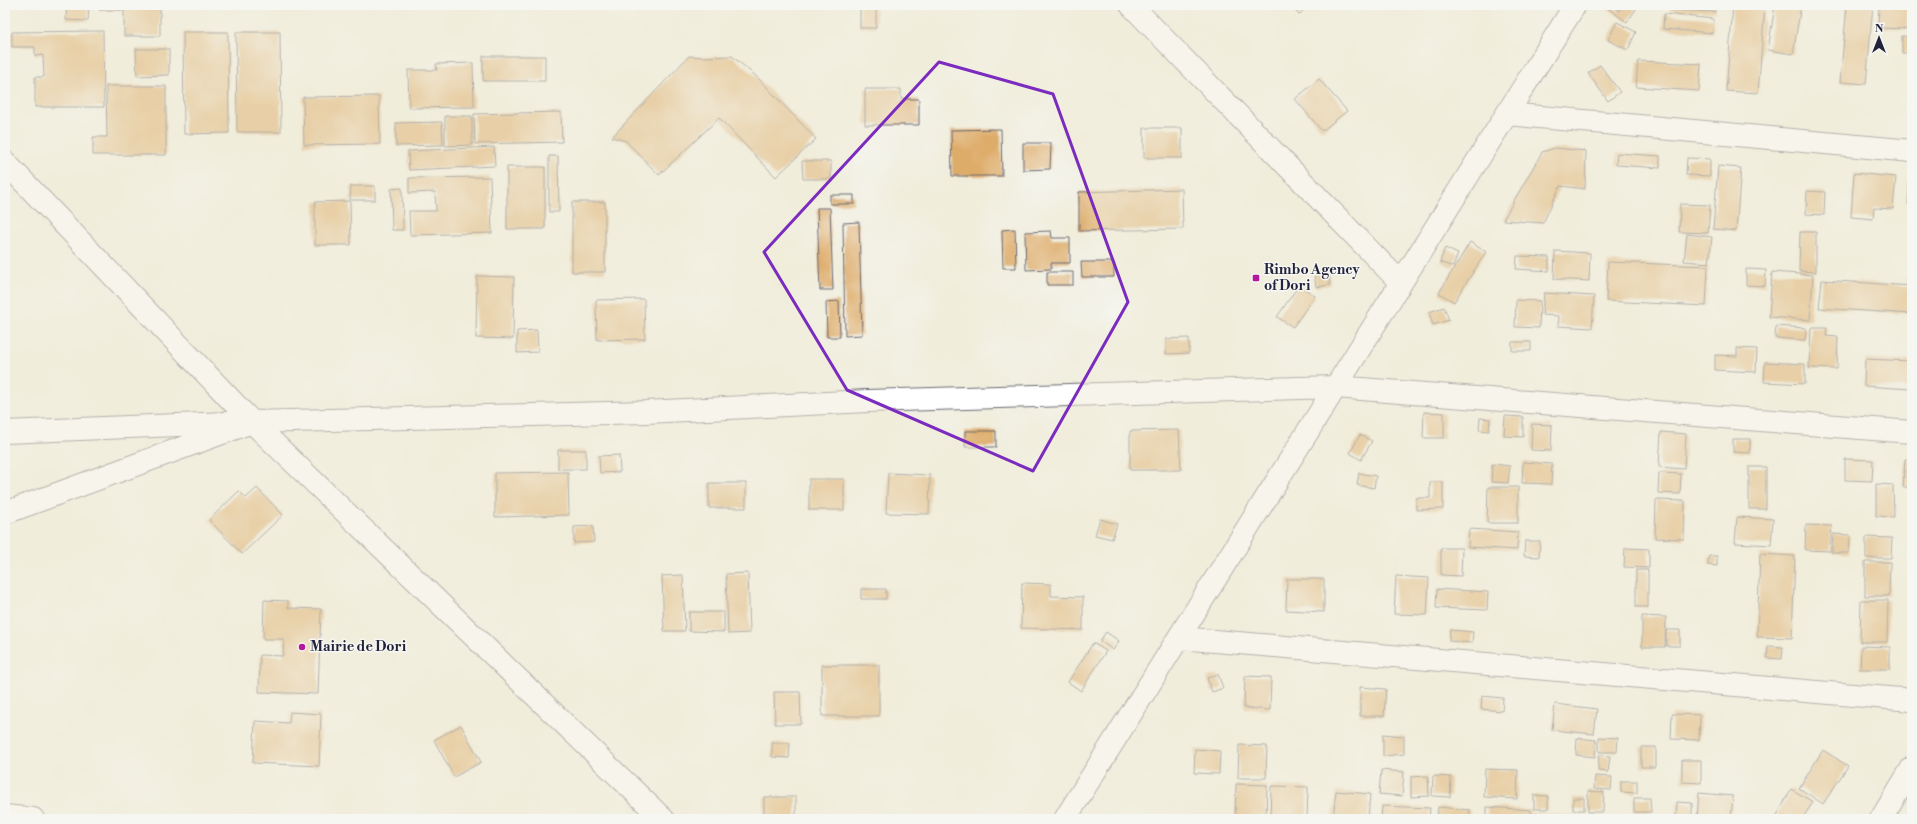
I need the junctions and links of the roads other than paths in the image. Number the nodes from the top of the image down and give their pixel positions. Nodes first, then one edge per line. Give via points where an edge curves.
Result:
1 (1131, 5) edge
2 (1575, 5) edge
3 (1507, 114) junction
4 (1912, 151) edge
5 (5, 162) edge
6 (1401, 283) junction
7 (1336, 387) junction
8 (252, 422) junction
9 (5, 432) edge
10 (1912, 432) edge
11 (5, 513) edge
12 (1179, 638) junction
13 (1912, 700) edge
14 (1912, 768) edge
15 (5, 816) edge
16 (33, 819) edge
17 (662, 819) edge
18 (1065, 819) edge
19 (1881, 819) edge

1 - 6 street
2 - 3 street
3 - 4 street
3 - 6 street
5 - 8 street
6 - 7 street
7 - 8 street via 867,401 646,412
7 - 10 street
7 - 12 street
8 - 9 street
8 - 11 street
8 - 17 street
12 - 13 street
12 - 18 street
14 - 19 street
15 - 16 street

